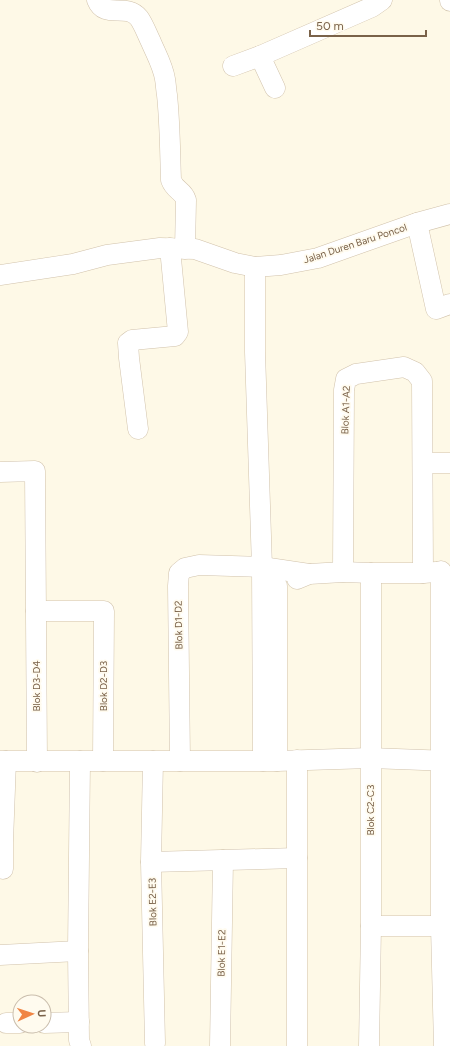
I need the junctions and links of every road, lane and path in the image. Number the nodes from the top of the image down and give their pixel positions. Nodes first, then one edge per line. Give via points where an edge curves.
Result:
1 (97, 0) edge
2 (382, 0) edge
3 (260, 56) junction
4 (233, 66) dead end
5 (275, 88) dead end
6 (450, 214) edge
7 (417, 224) junction
8 (178, 249) junction
9 (255, 267) junction
10 (0, 275) edge
11 (450, 304) edge
12 (138, 429) dead end
13 (423, 463) junction
14 (450, 463) edge
15 (0, 472) edge
16 (262, 567) junction
17 (342, 572) junction
18 (438, 572) edge
19 (371, 573) junction
20 (309, 574) junction
21 (277, 586) junction
22 (36, 610) junction
23 (370, 758) junction
24 (296, 760) junction
25 (3, 761) edge
26 (80, 761) junction
27 (103, 761) junction
28 (154, 761) junction
29 (180, 761) junction
30 (270, 761) junction
31 (445, 761) edge
32 (37, 762) junction
33 (1, 842) edge
34 (297, 858) junction
35 (223, 860) junction
36 (151, 862) junction
37 (3, 869) dead end
38 (371, 926) junction
39 (445, 926) edge
40 (78, 951) junction
41 (0, 955) edge
42 (79, 1022) junction
43 (52, 1023) edge
44 (153, 1045) edge
45 (81, 1046) edge
46 (220, 1046) edge
47 (297, 1046) edge
48 (369, 1046) edge
49 (444, 1046) edge

1 - 8 street via 105,10 124,10 138,17 162,68 168,108 171,180 186,200
2 - 3 street via 372,7
3 - 4 street
3 - 5 street
6 - 7 street, Jalan Duren Baru Poncol
7 - 9 street, Jalan Duren Baru Poncol via 318,258
7 - 11 street via 436,309
8 - 9 street, Jalan Duren Baru Poncol via 195,249
8 - 10 street, Jalan Duren Baru Poncol via 160,248 107,255 73,264
8 - 12 street via 178,332 175,336 132,340 128,343
9 - 16 street
13 - 14 street
13 - 17 street, Blok A1-A2 via 422,381 415,372 404,367 356,374 346,379
13 - 18 street, Blok A1-A2
15 - 22 street, Blok D3-D4 via 35,471
16 - 20 street
16 - 21 street
16 - 29 street, Blok D1-D2 via 199,565 185,568 179,573
16 - 30 street
17 - 19 street
17 - 20 street
18 - 19 street
18 - 31 street, Blok A1-A2
19 - 23 street, Blok C2-C3
20 - 21 street
21 - 30 street
22 - 27 street, Blok D2-D3 via 104,611
22 - 32 street, Blok D3-D4
23 - 24 street
23 - 31 street
23 - 38 street, Blok C2-C3
24 - 30 street
24 - 34 street
25 - 32 street
25 - 33 street
26 - 27 street
26 - 32 street
26 - 40 street
27 - 28 street
28 - 29 street
28 - 36 street, Blok E2-E3
29 - 30 street
31 - 39 street, Blok A1-A2
33 - 37 street
34 - 35 street
34 - 47 street
35 - 36 street
35 - 46 street, Blok E1-E2
36 - 44 street, Blok E2-E3
38 - 39 street
38 - 48 street, Blok C2-C3
39 - 49 street, Blok A1-A2
40 - 41 street
40 - 42 street
42 - 43 street
42 - 45 street

